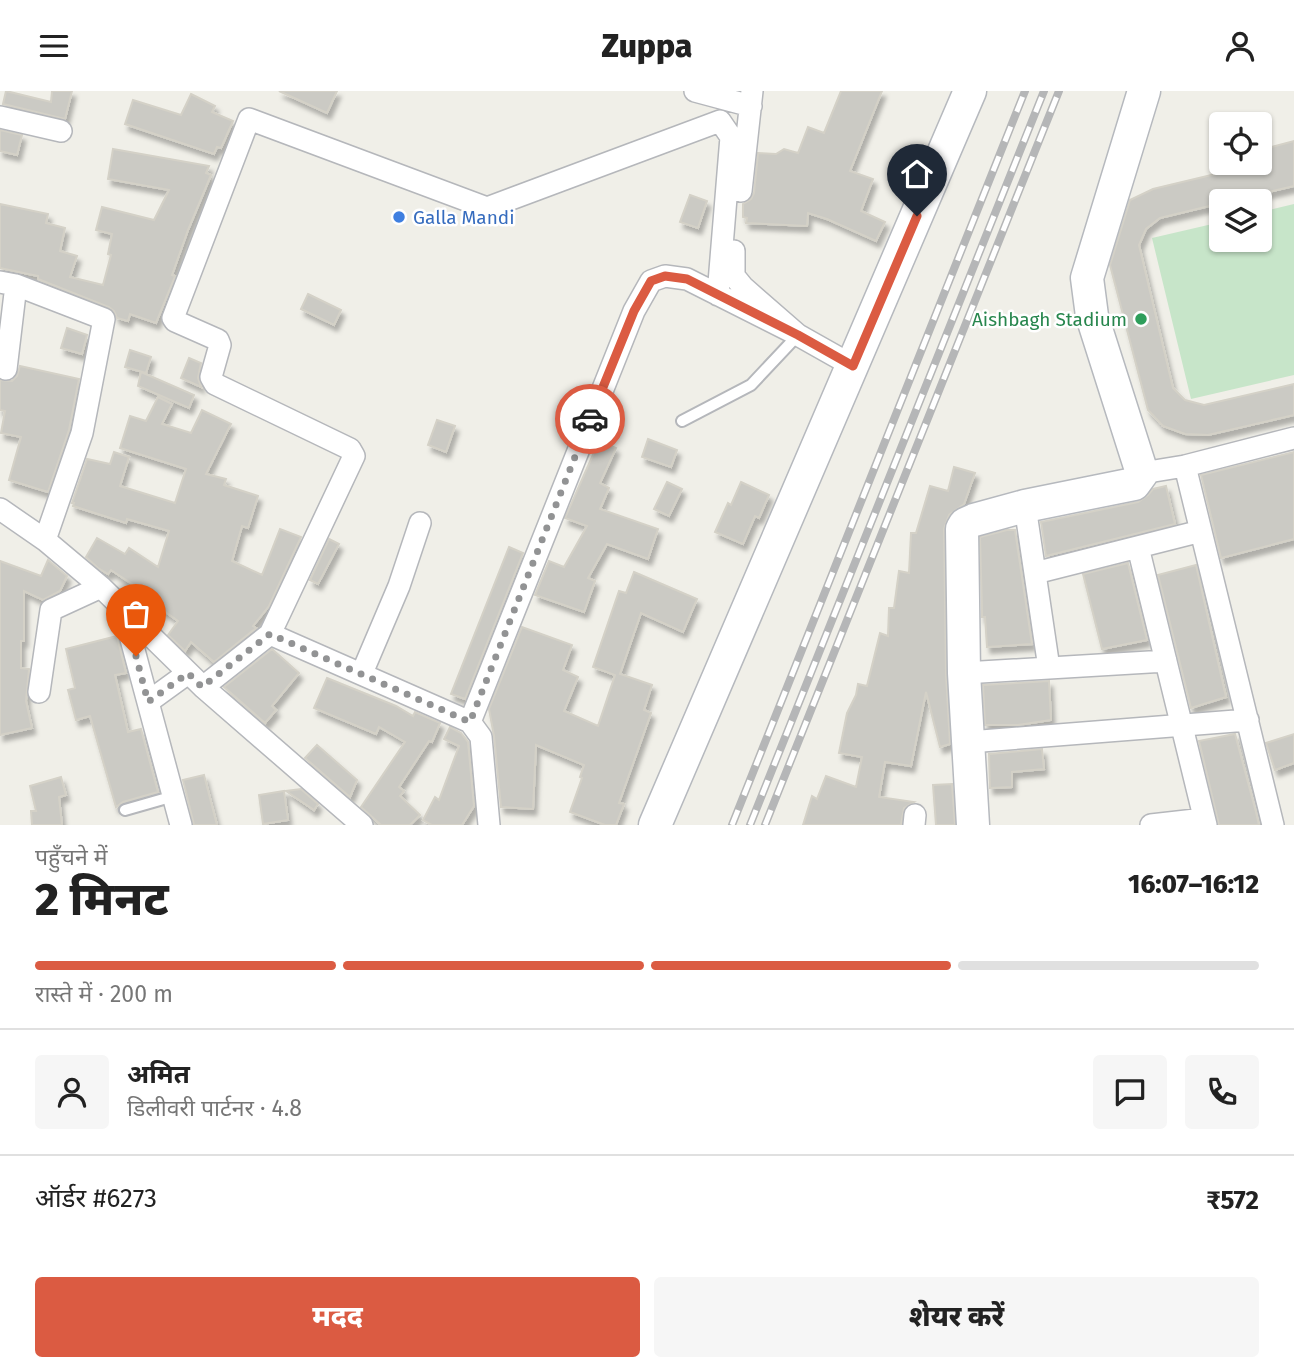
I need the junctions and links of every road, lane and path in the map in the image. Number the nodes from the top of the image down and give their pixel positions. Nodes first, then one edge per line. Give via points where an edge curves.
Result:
1 (695, 91) edge
2 (970, 91) edge
3 (1144, 91) edge
4 (752, 99) edge
5 (0, 117) edge
6 (61, 131) dead end
7 (8, 284) edge
8 (718, 295) junction
9 (798, 335) junction
10 (853, 366) junction
11 (6, 369) dead end
12 (681, 421) dead end
13 (1294, 438) edge
14 (1185, 466) junction
15 (1142, 474) junction
16 (1025, 506) junction
17 (0, 509) edge
18 (420, 523) dead end
19 (1201, 531) junction
20 (45, 540) junction
21 (1138, 547) junction
22 (1035, 573) junction
23 (101, 587) junction
24 (123, 611) junction
25 (270, 634) junction
26 (1166, 661) junction
27 (1049, 668) junction
28 (362, 673) junction
29 (964, 673) junction
30 (195, 680) junction
31 (39, 692) dead end
32 (148, 702) junction
33 (1248, 720) junction
34 (470, 722) junction
35 (1181, 726) junction
36 (970, 742) junction
37 (174, 796) junction
38 (125, 810) dead end
39 (1205, 822) edge
40 (181, 825) edge
41 (362, 825) edge
42 (489, 825) edge
43 (655, 825) edge
44 (973, 825) edge
45 (1151, 825) edge
46 (1273, 825) edge

1 - 4 street
2 - 10 main road
3 - 15 main road via 1087,278 1092,316
4 - 9 street via 732,261 734,276
5 - 6 street
7 - 11 street
7 - 20 street via 104,319 82,433
8 - 9 street
8 - 25 street via 731,137 720,121 487,208 248,120 173,318 218,340 211,377 215,384 350,449 354,456
8 - 34 street via 687,279 665,276 651,281 634,311
9 - 10 street
9 - 12 lane via 751,385
10 - 43 main road
13 - 14 street
14 - 15 street
14 - 19 street
15 - 16 main road via 1134,484
16 - 22 street
16 - 29 main road via 974,520 962,529
17 - 20 street
18 - 28 street
19 - 21 street
19 - 33 street
20 - 23 street
21 - 22 street
21 - 26 street
22 - 27 street
23 - 24 street
23 - 31 street via 51,610
24 - 30 street
24 - 32 street
25 - 28 street
25 - 30 street
26 - 27 street
26 - 35 street
27 - 29 street
28 - 34 street
29 - 36 main road
30 - 32 street
30 - 41 street
32 - 37 street
33 - 35 street
33 - 46 street
34 - 42 street via 481,737
35 - 36 street
35 - 39 street
36 - 44 main road
37 - 38 lane
37 - 40 street
39 - 45 street

